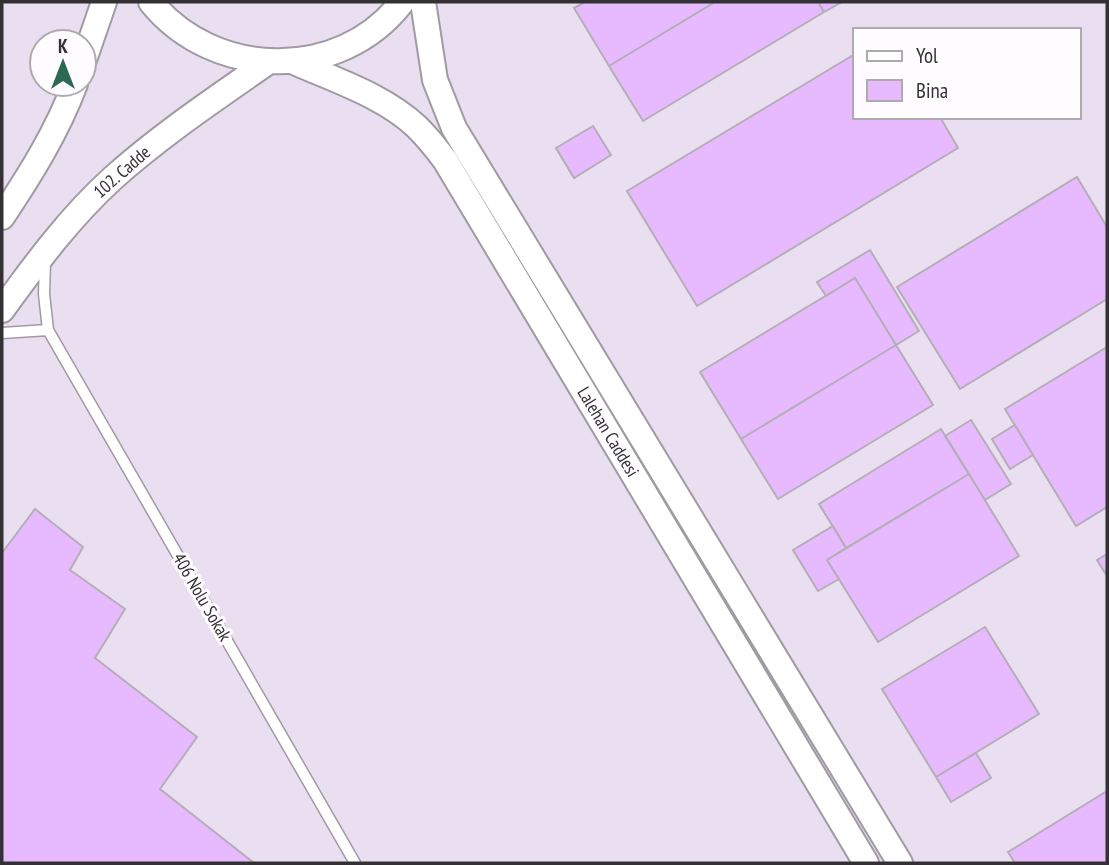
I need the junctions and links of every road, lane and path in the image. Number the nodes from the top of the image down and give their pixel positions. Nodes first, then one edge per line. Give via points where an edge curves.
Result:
1 (104, 2) edge
2 (151, 2) edge
3 (402, 2) edge
4 (424, 2) edge
5 (95, 28) edge
6 (280, 62) junction
7 (69, 98) edge
8 (2, 217) edge
9 (47, 248) junction
10 (2, 310) edge
11 (48, 330) junction
12 (2, 333) edge
13 (355, 863) edge
14 (866, 863) edge
15 (900, 863) edge

1 - 5 street
2 - 6 street via 197,42 220,52
3 - 6 street via 350,44
4 - 15 street, Lalehan Caddesi via 435,80 454,128
6 - 9 street, 102. Cadde via 172,131 112,178
6 - 14 street, Lalehan Caddesi via 364,93 399,113 444,160
7 - 8 street via 51,138
9 - 10 street, 102. Cadde
9 - 11 lane, 406 Nolu Sokak via 44,294
11 - 12 lane
11 - 13 lane, 406 Nolu Sokak

